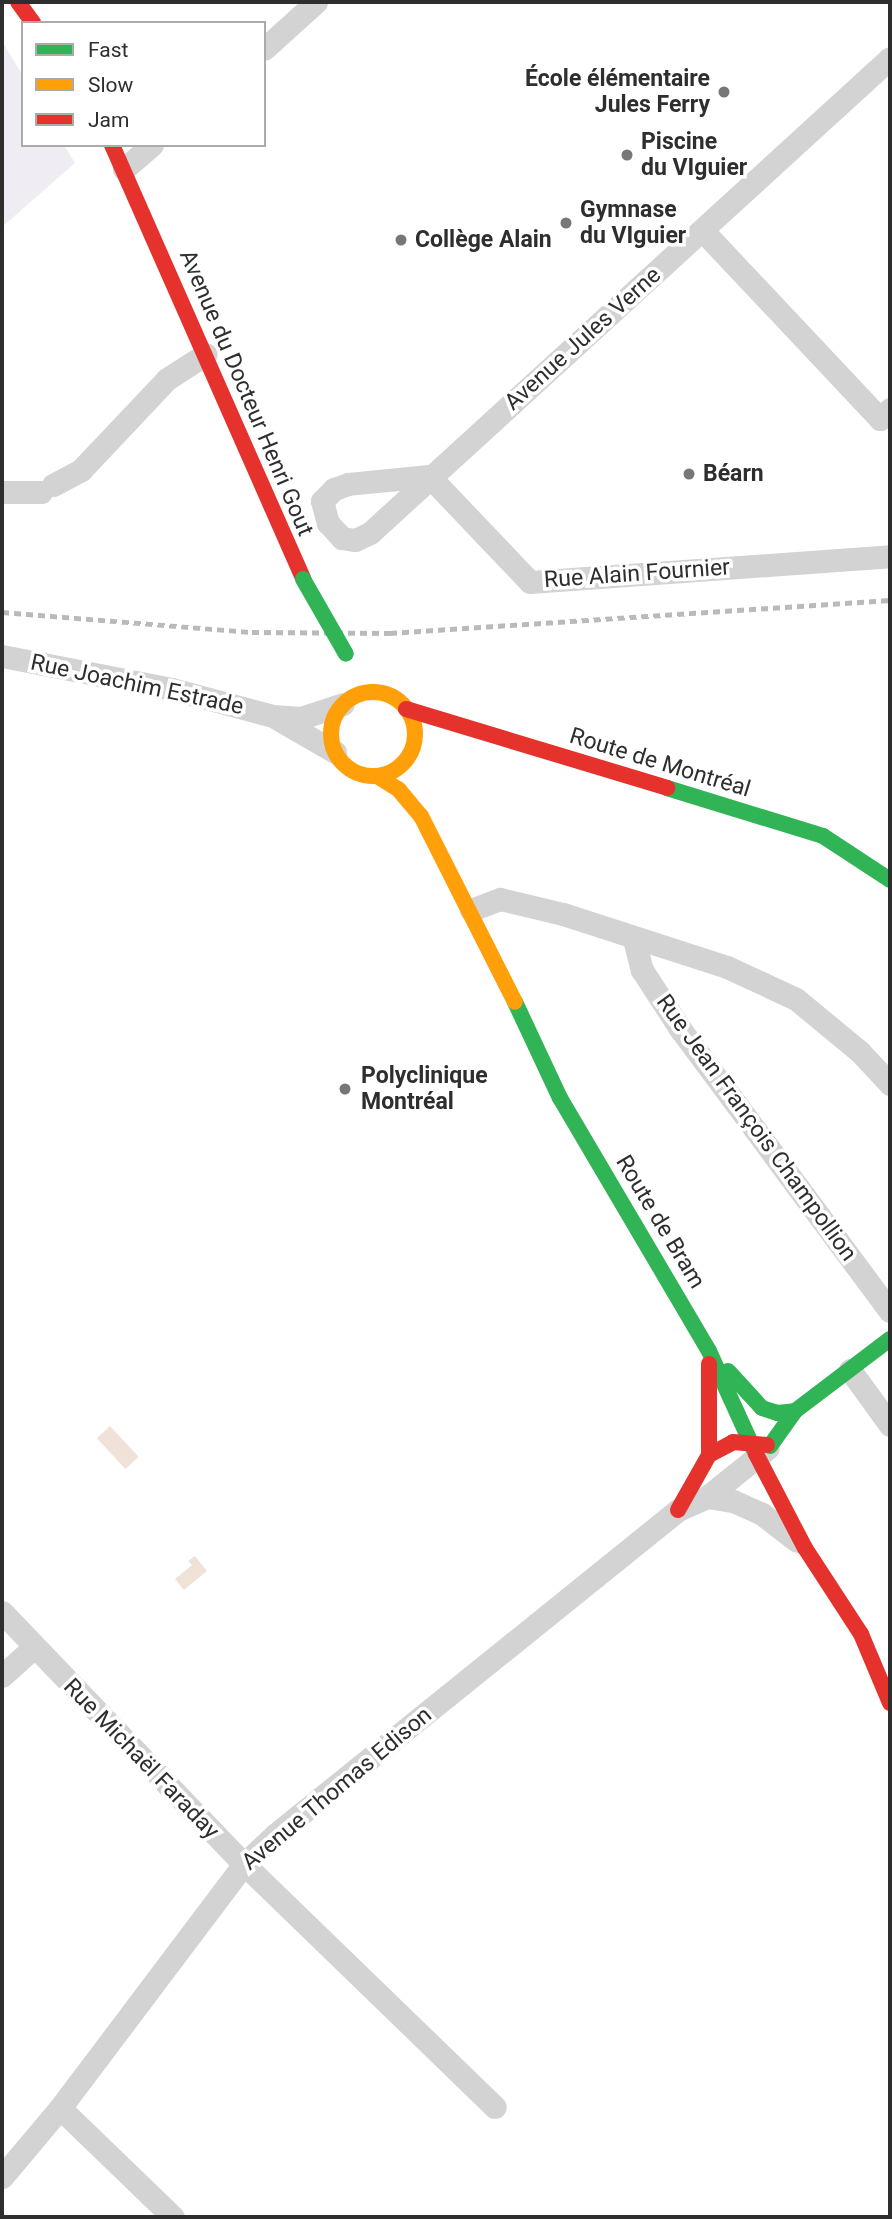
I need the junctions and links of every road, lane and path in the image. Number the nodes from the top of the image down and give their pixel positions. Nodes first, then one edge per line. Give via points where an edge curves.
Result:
1 (18, 2) edge
2 (316, 2) edge
3 (32, 21) edge
4 (266, 47) edge
5 (890, 58) edge
6 (113, 147) edge
7 (150, 147) edge
8 (124, 169) junction
9 (703, 231) junction
10 (206, 354) junction
11 (890, 409) edge
12 (429, 476) joint
13 (2, 492) edge
14 (890, 556) edge
15 (2, 656) edge
16 (355, 664) junction
17 (382, 693) junction
18 (347, 701) junction
19 (407, 709) junction
20 (273, 716) junction
21 (335, 752) junction
22 (377, 776) junction
23 (890, 880) edge
24 (471, 910) junction
25 (634, 939) junction
26 (890, 1084) edge
27 (890, 1311) edge
28 (890, 1339) edge
29 (709, 1351) junction
30 (850, 1370) junction
31 (795, 1411) junction
32 (890, 1425) edge
33 (758, 1448) junction
34 (709, 1455) junction
35 (707, 1497) junction
36 (804, 1509) dead end
37 (678, 1510) junction
38 (813, 1545) junction
39 (2, 1612) edge
40 (33, 1648) junction
41 (2, 1676) edge
42 (890, 1703) edge
43 (244, 1864) junction
44 (495, 2107) dead end
45 (60, 2108) junction
46 (2, 2176) edge
47 (173, 2217) edge

1 - 3 main road
2 - 4 street
5 - 9 street, Avenue Jules Verne
6 - 8 main road, Avenue du Docteur Henri Gout
7 - 8 street
8 - 10 main road, Avenue du Docteur Henri Gout
9 - 11 street via 880,419
9 - 12 street, Avenue Jules Verne
10 - 13 street via 167,379 81,470 47,488
10 - 16 main road, Avenue du Docteur Henri Gout, bridge via 303,579
12 - 14 street, Rue Alain Fournier via 530,582
15 - 20 street, Rue Joachim Estrade via 172,689
16 - 17 main road
16 - 18 main road
17 - 18 main road
17 - 19 main road
18 - 20 street, Rue Joachim Estrade via 301,718
18 - 21 main road via 331,727
19 - 22 main road via 415,733 413,745 400,766
19 - 23 main road, Route de Montréal via 823,836
20 - 21 street, Rue Joachim Estrade
21 - 22 main road via 348,768
22 - 24 main road, Route de Bram via 399,790 421,816
24 - 25 street via 500,900 582,920
24 - 29 main road, Route de Bram via 560,1098
25 - 26 street via 727,967 796,999 860,1052
25 - 27 street, Rue Jean François Champollion via 642,971 681,1030
28 - 30 main road
29 - 31 main road via 762,1408 777,1413
29 - 33 main road, Route de Bram
29 - 34 main road
30 - 31 main road
30 - 32 street
31 - 33 main road
33 - 34 main road via 733,1442
33 - 35 street, Avenue Thomas Edison
33 - 36 main road
33 - 38 main road, Route de Bram
34 - 37 main road
35 - 37 street, Avenue Thomas Edison
35 - 38 street via 733,1501 762,1514
37 - 43 street, Avenue Thomas Edison
38 - 42 main road, Route de Bram via 861,1634
39 - 40 street, Rue Michaël Faraday
40 - 41 street
40 - 43 street, Rue Michaël Faraday
43 - 44 street, Rue Michaël Faraday
43 - 45 street, Avenue Thomas Edison
45 - 46 street, Avenue Thomas Edison
45 - 47 street

